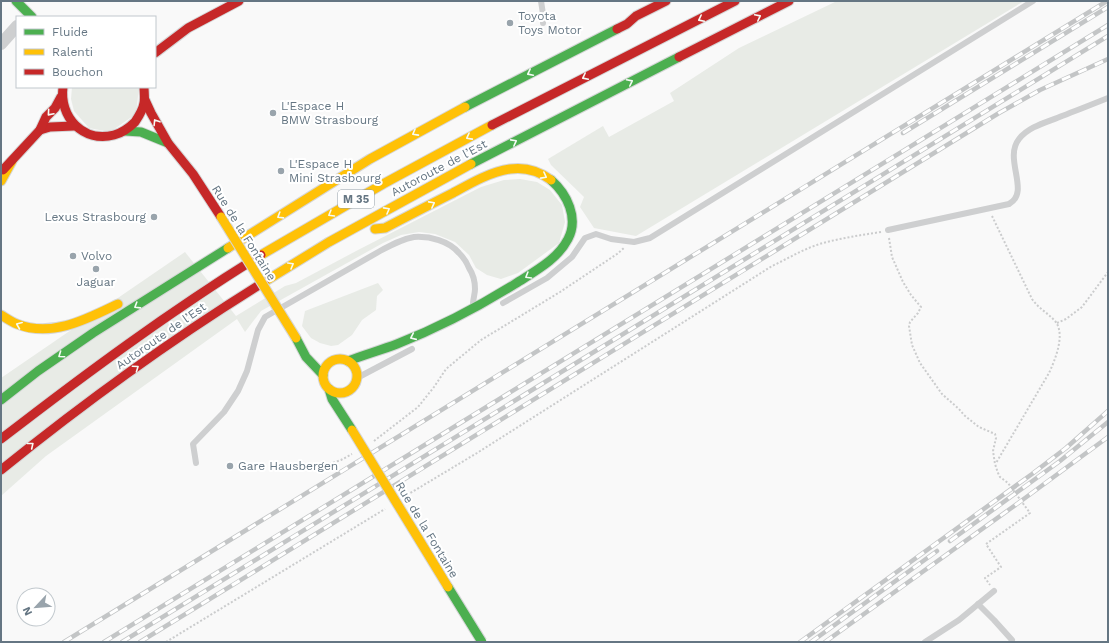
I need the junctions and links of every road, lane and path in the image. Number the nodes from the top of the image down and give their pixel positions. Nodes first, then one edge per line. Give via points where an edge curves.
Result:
1 (16, 1) edge
2 (239, 1) edge
3 (541, 1) edge
4 (735, 1) edge
5 (789, 1) edge
6 (1033, 1) edge
7 (668, 4) edge
8 (28, 16) edge
9 (543, 23) dead end
10 (16, 27) edge
11 (1, 44) edge
12 (156, 52) edge
13 (63, 88) edge
14 (144, 88) edge
15 (61, 97) junction
16 (1108, 98) edge
17 (145, 100) junction
18 (74, 126) junction
19 (40, 130) junction
20 (125, 131) junction
21 (168, 143) junction
22 (12, 161) junction
23 (1, 173) edge
24 (1, 181) edge
25 (990, 208) junction
26 (353, 229) junction
27 (888, 230) junction
28 (630, 242) junction
29 (194, 270) junction
30 (1108, 272) edge
31 (497, 306) dead end
32 (472, 314) junction
33 (1, 315) edge
34 (1056, 323) junction
35 (296, 338) junction
36 (419, 346) dead end
37 (312, 351) dead end
38 (348, 361) junction
39 (323, 375) junction
40 (357, 378) junction
41 (329, 389) junction
42 (348, 398) junction
43 (1, 400) edge
44 (352, 430) junction
45 (1, 439) edge
46 (371, 443) dead end
47 (353, 453) dead end
48 (196, 463) dead end
49 (995, 464) junction
50 (318, 468) dead end
51 (1, 470) edge
52 (403, 498) dead end
53 (390, 506) dead end
54 (994, 591) joint
55 (978, 604) junction
56 (1012, 640) dead end
57 (166, 642) edge
58 (482, 642) edge
59 (925, 642) edge

1 - 8 main road
2 - 12 main road via 188,28
3 - 9 lane
4 -> 45 main road, Autoroute de l’Est / M 35 via 417,165 267,250 110,356
26 -> 5 main road, Autoroute de l’Est / M 35 via 509,144
6 - 28 lane via 650,238
7 -> 29 main road via 638,22 627,24 406,138
10 - 11 street
13 - 15 main road
14 - 17 main road, Rue de la Fontaine
15 - 18 main road via 65,112
15 -> 19 main road
16 - 25 lane via 1036,126 1024,134 1014,151 1018,195 1009,204
17 - 20 main road, Rue de la Fontaine via 138,120
21 -> 17 main road, Rue de la Fontaine
18 - 19 main road
18 - 20 main road, Rue de la Fontaine via 89,135 102,137 115,136
19 - 22 main road
20 - 21 main road, Rue de la Fontaine via 141,132
21 - 35 main road, Rue de la Fontaine, bridge via 193,174
22 - 23 main road
22 - 24 main road
25 - 27 lane
25 - 34 path via 1032,299
26 -> 32 main road via 385,228 480,179 503,170 530,170 551,179 569,203 572,222 566,243 539,269
51 -> 26 main road, Autoroute de l’Est / M 35 via 48,432 176,339 281,271
27 - 49 path via 892,257 903,282 921,307 909,326 915,354 949,401 974,423 995,434
27 - 52 path via 822,244 772,266
28 - 31 lane via 611,240 596,234 585,238 572,257 547,278
28 - 46 path via 617,254 560,292 481,340 446,369 418,407
29 -> 33 main road via 68,326 43,330 24,327
29 -> 43 main road via 93,333
30 - 34 path via 1082,307
32 -> 38 main road
32 - 48 lane via 475,288 473,275 459,252 449,245 437,239 412,237 380,251 265,317 258,330 247,371 238,390 224,412 193,444
34 - 49 path via 1060,335 1055,360
35 - 37 main road, Rue de la Fontaine
35 - 39 main road, Rue de la Fontaine via 306,357
36 - 40 lane
38 - 39 main road via 328,360
38 - 40 main road via 355,368
39 - 41 main road, Rue de la Fontaine
40 - 42 main road
41 - 42 main road via 344,393
41 - 44 main road, Rue de la Fontaine via 332,399
42 - 44 main road, Rue de la Fontaine via 346,409
44 - 58 main road, Rue de la Fontaine, bridge
47 - 50 path
49 - 54 path via 1000,477 1008,483 1030,513 986,544 1002,567 985,578
53 - 57 path
54 - 55 lane
55 - 56 lane
55 - 59 lane

